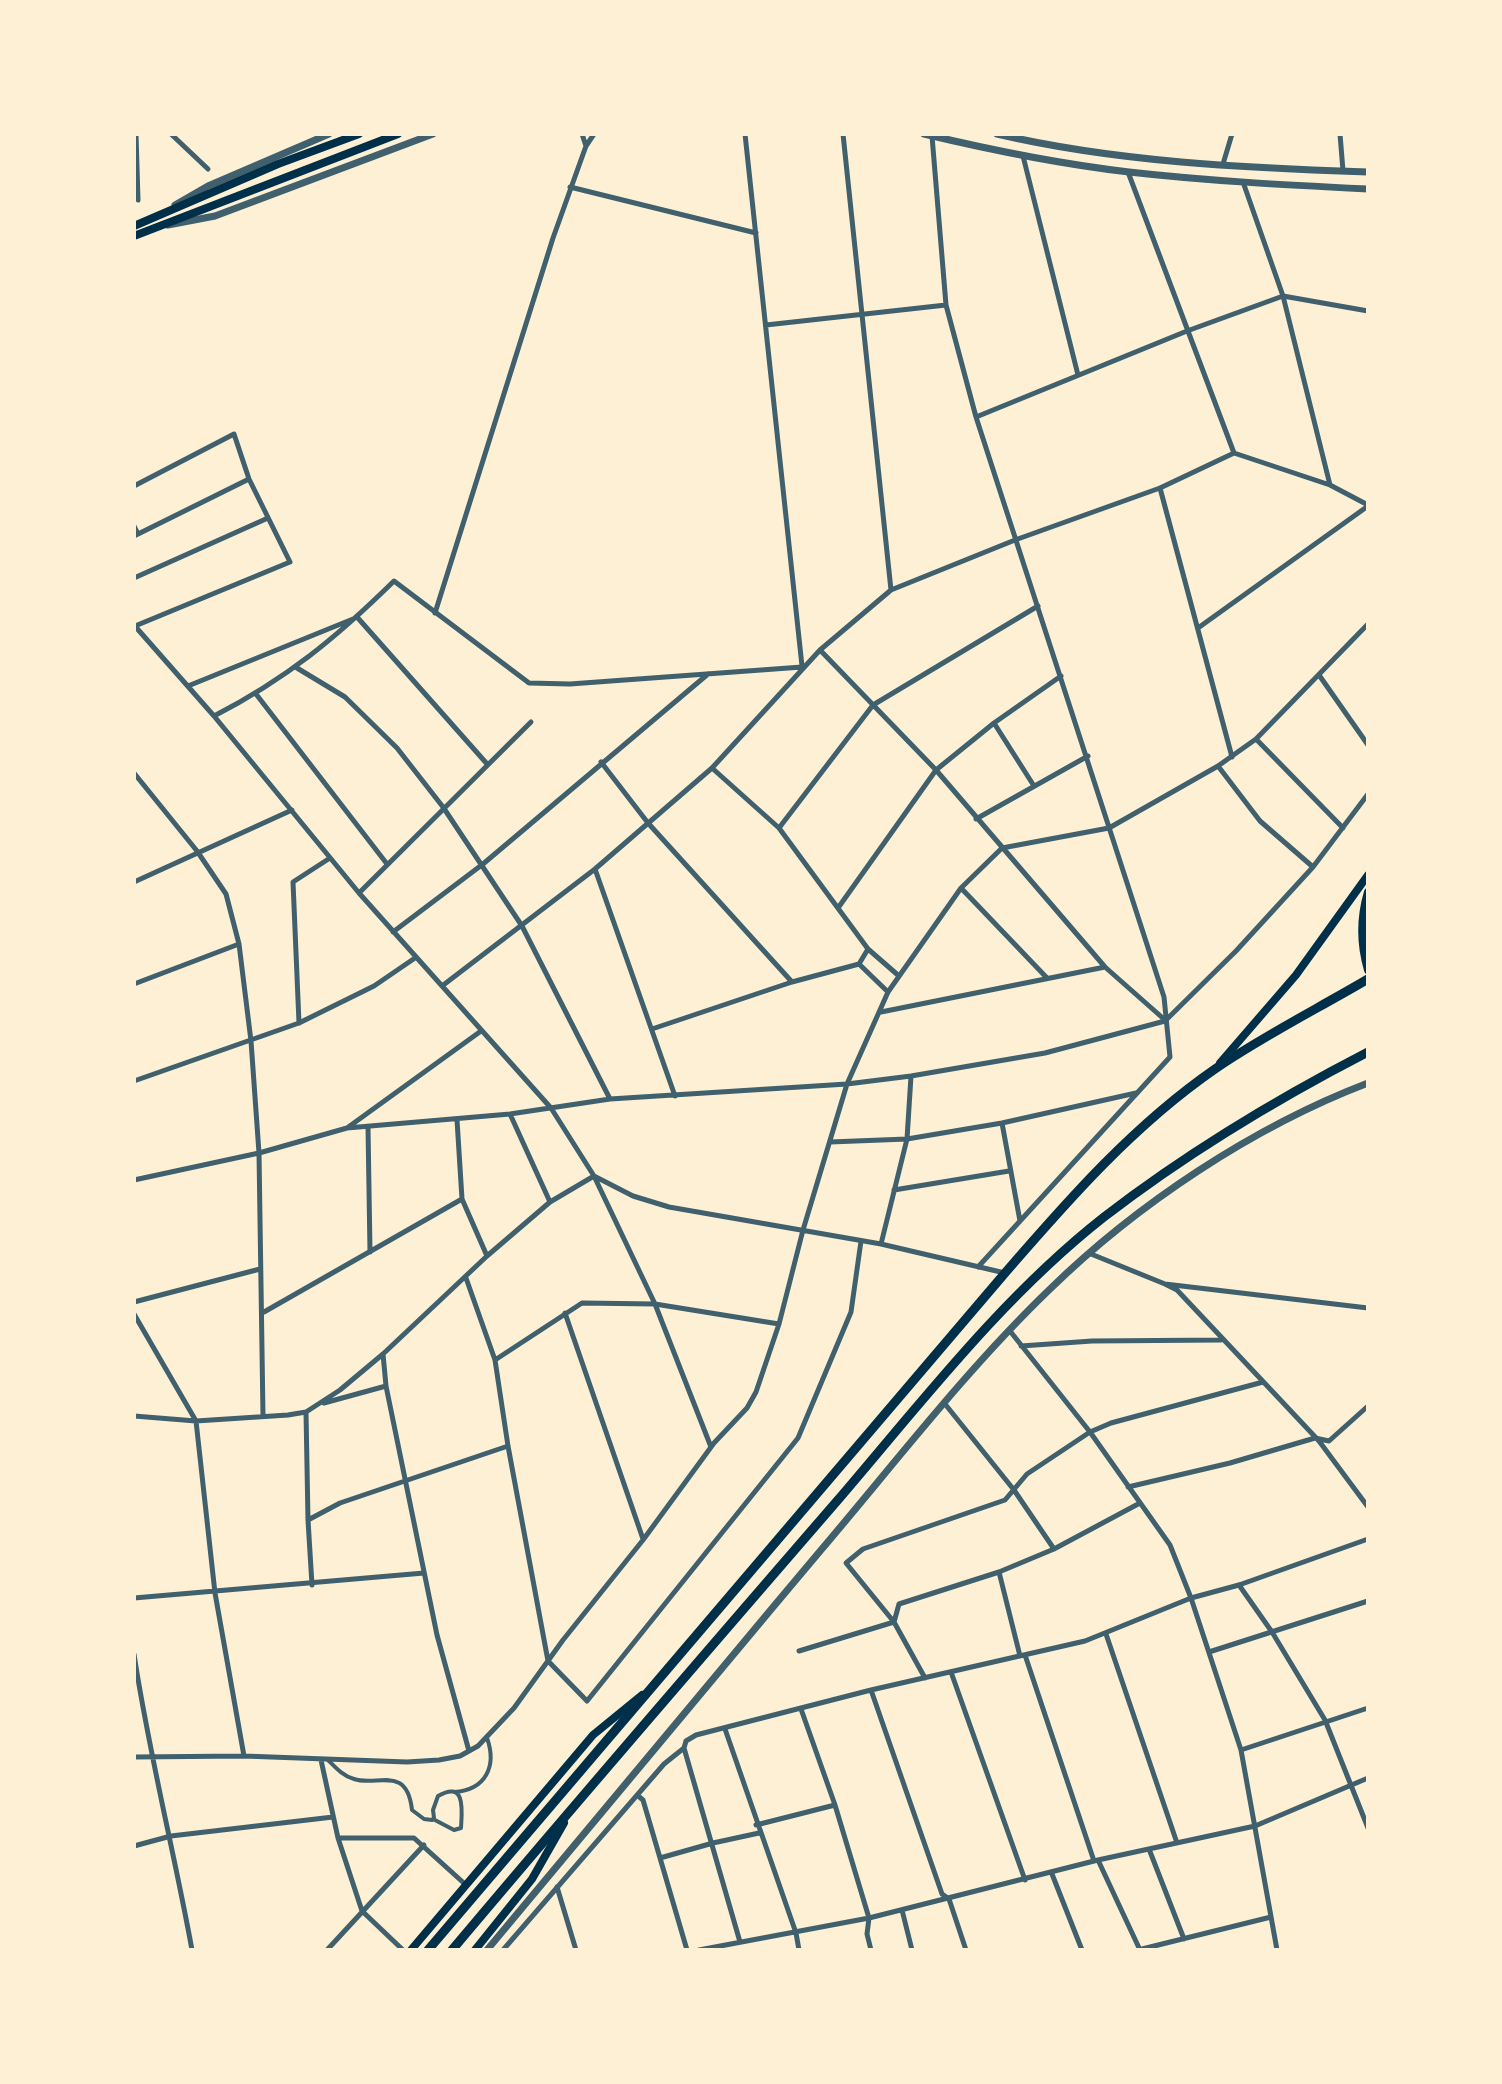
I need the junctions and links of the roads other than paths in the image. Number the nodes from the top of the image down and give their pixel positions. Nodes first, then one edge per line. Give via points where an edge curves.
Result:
1 (136, 134) edge
2 (171, 134) edge
3 (329, 134) edge
4 (359, 134) edge
5 (398, 134) edge
6 (433, 134) edge
7 (584, 134) edge
8 (594, 134) edge
9 (745, 134) edge
10 (843, 134) edge
11 (997, 134) edge
12 (1232, 134) edge
13 (1340, 134) edge
14 (928, 135) edge
15 (1014, 136) edge
16 (586, 146) junction
17 (1023, 156) junction
18 (1223, 164) junction
19 (208, 169) dead end
20 (1343, 171) junction
21 (1128, 172) junction
22 (1368, 172) edge
23 (1243, 182) junction
24 (570, 187) junction
25 (1368, 189) edge
26 (138, 200) dead end
27 (160, 215) junction
28 (134, 226) edge
29 (162, 226) junction
30 (756, 233) junction
31 (134, 236) edge
32 (1283, 296) junction
33 (946, 305) junction
34 (1368, 311) edge
35 (862, 315) junction
36 (766, 325) junction
37 (1187, 331) junction
38 (1078, 375) junction
39 (976, 417) junction
40 (1234, 453) junction
41 (249, 479) junction
42 (1330, 485) junction
43 (134, 486) edge
44 (1160, 488) junction
45 (1368, 505) edge
46 (268, 518) junction
47 (134, 526) edge
48 (136, 535) edge
49 (1015, 540) junction
50 (134, 578) edge
51 (891, 590) junction
52 (1038, 606) junction
53 (435, 613) junction
54 (357, 617) junction
55 (1368, 624) edge
56 (134, 626) edge
57 (1198, 628) junction
58 (820, 650) junction
59 (803, 667) junction
60 (297, 668) junction
61 (708, 674) junction
62 (1319, 675) junction
63 (1061, 676) junction
64 (188, 686) junction
65 (256, 694) junction
66 (873, 705) junction
67 (214, 716) junction
68 (531, 722) dead end
69 (994, 723) junction
70 (1256, 739) junction
71 (1368, 745) edge
72 (1088, 756) junction
73 (1232, 757) junction
74 (601, 762) junction
75 (488, 765) junction
76 (1218, 766) junction
77 (712, 768) junction
78 (936, 770) junction
79 (134, 773) edge
80 (1034, 787) junction
81 (1368, 794) edge
82 (443, 807) junction
83 (292, 810) junction
84 (976, 819) junction
85 (648, 823) junction
86 (779, 828) junction
87 (1109, 828) junction
88 (1343, 828) junction
89 (1002, 848) junction
90 (197, 851) junction
91 (330, 858) junction
92 (387, 864) junction
93 (483, 864) junction
94 (1313, 867) junction
95 (595, 869) junction
96 (1368, 875) edge
97 (134, 882) edge
98 (961, 888) junction
99 (1368, 892) edge
100 (359, 893) junction
101 (838, 908) junction
102 (522, 926) junction
103 (393, 932) junction
104 (239, 944) junction
105 (868, 949) junction
106 (415, 958) junction
107 (859, 964) junction
108 (1105, 967) junction
109 (1368, 970) edge
110 (899, 976) junction
111 (1047, 978) junction
112 (1368, 979) edge
113 (792, 982) junction
114 (134, 984) edge
115 (442, 986) junction
116 (888, 992) junction
117 (880, 1012) junction
118 (1165, 1021) junction
119 (299, 1023) junction
120 (652, 1029) junction
121 (481, 1031) junction
122 (251, 1041) junction
123 (1368, 1052) edge
124 (1215, 1068) junction
125 (911, 1076) junction
126 (134, 1081) edge
127 (1368, 1083) edge
128 (847, 1084) junction
129 (1137, 1093) junction
130 (675, 1096) junction
131 (610, 1099) junction
132 (551, 1108) junction
133 (510, 1114) junction
134 (457, 1120) junction
135 (1002, 1123) junction
136 (368, 1127) junction
137 (347, 1128) junction
138 (907, 1139) junction
139 (830, 1142) junction
140 (259, 1153) junction
141 (1009, 1171) junction
142 (594, 1176) junction
143 (134, 1180) edge
144 (894, 1190) junction
145 (462, 1199) junction
146 (550, 1202) junction
147 (1020, 1222) junction
148 (803, 1230) junction
149 (861, 1241) junction
150 (881, 1244) junction
151 (370, 1252) junction
152 (1091, 1254) junction
153 (487, 1256) junction
154 (978, 1267) junction
155 (260, 1269) junction
156 (1005, 1273) junction
157 (466, 1278) junction
158 (1165, 1284) junction
159 (134, 1302) edge
160 (655, 1304) junction
161 (1368, 1308) edge
162 (264, 1312) junction
163 (565, 1313) junction
164 (134, 1314) edge
165 (779, 1324) junction
166 (1010, 1331) junction
167 (1222, 1340) junction
168 (1021, 1346) junction
169 (383, 1354) junction
170 (495, 1360) junction
171 (1263, 1382) junction
172 (386, 1386) junction
173 (945, 1404) junction
174 (319, 1405) junction
175 (1368, 1406) edge
176 (306, 1412) junction
177 (134, 1416) edge
178 (263, 1416) junction
179 (196, 1421) junction
180 (1090, 1432) junction
181 (1315, 1438) junction
182 (508, 1446) junction
183 (711, 1447) junction
184 (406, 1482) junction
185 (1128, 1487) junction
186 (1014, 1490) junction
187 (1140, 1503) junction
188 (1368, 1507) edge
189 (308, 1520) junction
190 (643, 1540) junction
191 (1367, 1540) edge
192 (1054, 1549) junction
193 (999, 1572) junction
194 (424, 1573) junction
195 (312, 1585) junction
196 (1239, 1585) junction
197 (215, 1593) junction
198 (134, 1598) edge
199 (1191, 1598) junction
200 (1368, 1601) edge
201 (894, 1622) junction
202 (1272, 1632) junction
203 (1106, 1634) junction
204 (799, 1651) dead end
205 (1209, 1652) junction
206 (134, 1654) edge
207 (1023, 1656) junction
208 (134, 1661) edge
209 (548, 1661) junction
210 (951, 1672) junction
211 (925, 1678) junction
212 (655, 1684) junction
213 (871, 1690) junction
214 (1368, 1708) edge
215 (801, 1709) junction
216 (1325, 1720) junction
217 (725, 1729) junction
218 (487, 1738) junction
219 (684, 1748) junction
220 (1241, 1750) junction
221 (469, 1751) junction
222 (151, 1755) junction
223 (244, 1756) junction
224 (134, 1757) edge
225 (325, 1760) junction
226 (1368, 1778) edge
227 (1352, 1786) junction
228 (454, 1792) junction
229 (637, 1795) junction
230 (835, 1805) junction
231 (573, 1807) junction
232 (333, 1817) junction
233 (433, 1819) junction
234 (756, 1825) junction
235 (1255, 1826) junction
236 (1368, 1828) edge
237 (759, 1833) junction
238 (171, 1836) junction
239 (338, 1838) junction
240 (713, 1843) junction
241 (1177, 1843) junction
242 (424, 1845) junction
243 (134, 1846) edge
244 (1149, 1849) junction
245 (660, 1858) junction
246 (1096, 1861) junction
247 (1052, 1874) junction
248 (1025, 1880) junction
249 (466, 1885) junction
250 (557, 1887) junction
251 (949, 1899) junction
252 (902, 1910) junction
253 (362, 1911) junction
254 (1271, 1917) junction
255 (869, 1918) junction
256 (796, 1933) junction
257 (1184, 1939) junction
258 (740, 1942) junction
259 (723, 1948) edge
260 (192, 1950) edge
261 (327, 1950) edge
262 (403, 1950) edge
263 (411, 1950) edge
264 (428, 1950) edge
265 (452, 1950) edge
266 (475, 1950) edge
267 (487, 1950) edge
268 (503, 1950) edge
269 (576, 1950) edge
270 (687, 1950) edge
271 (699, 1950) edge
272 (799, 1950) edge
273 (871, 1950) edge
274 (912, 1950) edge
275 (966, 1950) edge
276 (1082, 1950) edge
277 (1139, 1950) edge
278 (1277, 1950) edge

1 - 26 street
2 - 19 street
3 - 27 street via 208,186
4 - 27 main road
5 - 29 main road
6 - 29 street via 215,216
7 - 16 street
8 - 16 street
9 - 30 street
10 - 35 street
11 - 15 street
12 - 18 street
13 - 20 street
14 - 17 street
14 - 33 street
15 - 18 street via 1097,153
16 - 24 street
17 - 21 street
17 - 38 street
18 - 20 street
20 - 22 street
21 - 23 street
21 - 37 street
23 - 25 street
23 - 32 street
24 - 30 street
24 - 53 street
27 - 28 main road
29 - 31 main road
30 - 36 street
32 - 34 street
32 - 37 street
32 - 42 street
33 - 35 street
33 - 39 street
35 - 36 street
35 - 51 street
36 - 59 street
37 - 38 street
37 - 40 street
38 - 39 street
39 - 49 street
40 - 42 street
40 - 44 street
41 - 43 street via 234,434
41 - 46 street
41 - 48 street
42 - 45 street
44 - 49 street
44 - 57 street
45 - 57 street
46 - 50 street
46 - 56 street via 290,562
47 - 48 street
49 - 51 street
49 - 52 street
51 - 58 street
52 - 63 street
52 - 66 street
53 - 54 street via 394,581
53 - 61 street via 529,683
54 - 60 street
54 - 64 street
54 - 75 street
55 - 62 street
56 - 64 street
57 - 73 street
58 - 59 street
58 - 66 street
59 - 61 street
59 - 77 street
60 - 65 street
60 - 82 street via 345,697 397,748
61 - 74 street
62 - 70 street
62 - 71 street
63 - 69 street
63 - 72 street
64 - 67 street
65 - 67 street
65 - 92 street
66 - 78 street
66 - 86 street
67 - 83 street
68 - 75 street
69 - 78 street
69 - 80 street
70 - 73 street
70 - 88 street
72 - 80 street
72 - 87 street
73 - 76 street
74 - 85 street
74 - 93 street
75 - 82 street
76 - 87 street
76 - 94 street via 1260,821
77 - 85 street
77 - 86 street
78 - 84 street
78 - 101 street
79 - 90 street
80 - 84 street
81 - 88 street
82 - 92 street
82 - 93 street
83 - 90 street
83 - 91 street
84 - 89 street
85 - 95 street
85 - 113 street
86 - 101 street
87 - 89 street
87 - 118 street via 1164,997
88 - 94 street
89 - 98 street
89 - 108 street
90 - 97 street
90 - 104 street via 226,894
91 - 100 street
91 - 119 street via 293,882
92 - 100 street
93 - 102 street
93 - 103 street
94 - 118 street
95 - 102 street
95 - 120 street
96 - 124 main road via 1296,975
98 - 110 street
98 - 111 street
99 - 109 main road via 1361,925
100 - 103 street
101 - 105 street
102 - 115 street
102 - 131 street
103 - 106 street
104 - 114 street
104 - 122 street
105 - 107 street
105 - 110 street
106 - 115 street
106 - 119 street via 374,986
107 - 113 street
107 - 116 street
108 - 111 street
108 - 118 street
110 - 116 street
111 - 117 street
112 - 124 highway
113 - 120 street
115 - 121 street
116 - 117 street
117 - 128 street
118 - 125 street via 1045,1053
118 - 129 street via 1170,1057
119 - 122 street
120 - 130 street
121 - 132 street
121 - 137 street
122 - 126 street
122 - 140 street
123 - 231 highway via 1188,1155 1040,1273 934,1388
124 - 156 highway via 1125,1143
125 - 128 street
125 - 138 street
127 - 152 street via 1267,1129 1168,1193
128 - 130 street
128 - 139 street
129 - 135 street
129 - 147 street
130 - 131 street
131 - 132 street
132 - 133 street
132 - 142 street
133 - 134 street
133 - 146 street
134 - 136 street
134 - 145 street
135 - 138 street
135 - 141 street
136 - 137 street
136 - 151 street
137 - 140 street
138 - 139 street
138 - 144 street
139 - 148 street
140 - 143 street
140 - 155 street
141 - 144 street
141 - 147 street
142 - 146 street
142 - 148 street via 669,1207
142 - 160 street
144 - 150 street
145 - 151 street
145 - 153 street
146 - 153 street
147 - 154 street
148 - 149 street
148 - 165 street
149 - 150 street
149 - 209 street via 851,1312 798,1438 587,1701
150 - 154 street
151 - 162 street
152 - 158 street
152 - 166 street
153 - 157 street
154 - 156 street
155 - 159 street
155 - 162 street
156 - 212 highway
157 - 169 street
157 - 170 street
158 - 161 street
158 - 167 street via 1177,1290
160 - 163 street via 582,1303
160 - 165 street
160 - 183 street
162 - 178 street
163 - 170 street
163 - 190 street
164 - 179 street
165 - 183 street via 751,1400
166 - 168 street
166 - 173 street
167 - 168 street
167 - 171 street
168 - 180 street
169 - 172 street
169 - 174 street
170 - 182 street
171 - 180 street via 1134,1415
171 - 181 street
172 - 174 street
172 - 184 street
173 - 186 street
173 - 267 street
174 - 176 street
175 - 181 street via 1329,1441
176 - 178 street
176 - 189 street
177 - 179 street
178 - 179 street
179 - 197 street
180 - 185 street
180 - 186 street via 1027,1474
181 - 185 street
181 - 188 street
182 - 184 street
182 - 209 street
183 - 190 street
184 - 189 street via 340,1503
184 - 194 street
185 - 187 street
186 - 192 street
186 - 201 street via 994,1505 863,1549 846,1563
187 - 192 street
187 - 199 street via 1170,1545
189 - 195 street
190 - 209 street
191 - 196 street
192 - 193 street
193 - 201 street via 899,1604
193 - 207 street
194 - 195 street
194 - 221 street
195 - 197 street
196 - 199 street
196 - 202 street
197 - 198 street
197 - 223 street
199 - 203 street
199 - 205 street
200 - 202 street
201 - 204 street
201 - 211 street
202 - 205 street
202 - 216 street
203 - 207 street
203 - 241 street
205 - 220 street
206 - 208 street
207 - 210 street
207 - 246 street
208 - 222 street
209 - 218 street
210 - 211 street
210 - 248 street
211 - 213 street
212 - 249 main road via 593,1735
212 - 264 highway
213 - 215 street
213 - 251 street via 942,1894
214 - 216 street
215 - 217 street
215 - 230 street
216 - 220 street
216 - 227 street
217 - 219 street via 696,1735
217 - 234 street
218 - 221 street
218 - 228 street via 493,1755 483,1779
219 - 229 street
219 - 240 street
220 - 235 street
221 - 225 street via 439,1760
222 - 223 street
222 - 224 street
222 - 238 street
223 - 225 street
225 - 232 street
225 - 233 street via 357,1781 397,1783 412,1810
226 - 227 street
227 - 235 street
227 - 236 street
228 - 233 street via 438,1796
228 - 233 street via 464,1805 461,1828 454,1830
229 - 245 street
229 - 250 street
230 - 234 street
230 - 255 street
231 - 265 highway
231 - 266 main road via 532,1879
232 - 238 street
232 - 239 street
234 - 237 street
235 - 241 street
235 - 254 street
237 - 240 street
237 - 256 street
238 - 243 street
238 - 260 street
239 - 242 street via 414,1838
239 - 253 street
240 - 245 street
240 - 258 street
241 - 244 street
242 - 249 street
242 - 253 street
244 - 246 street
244 - 257 street
245 - 270 street
246 - 247 street
246 - 277 street
247 - 248 street
247 - 276 street
248 - 251 street
249 - 263 main road
250 - 268 street
250 - 269 street
251 - 252 street
251 - 275 street
252 - 255 street
252 - 274 street
253 - 261 street
253 - 262 street
254 - 257 street
254 - 278 street
255 - 256 street
255 - 273 street
256 - 258 street
256 - 272 street
257 - 277 street
258 - 259 street
259 - 271 street

